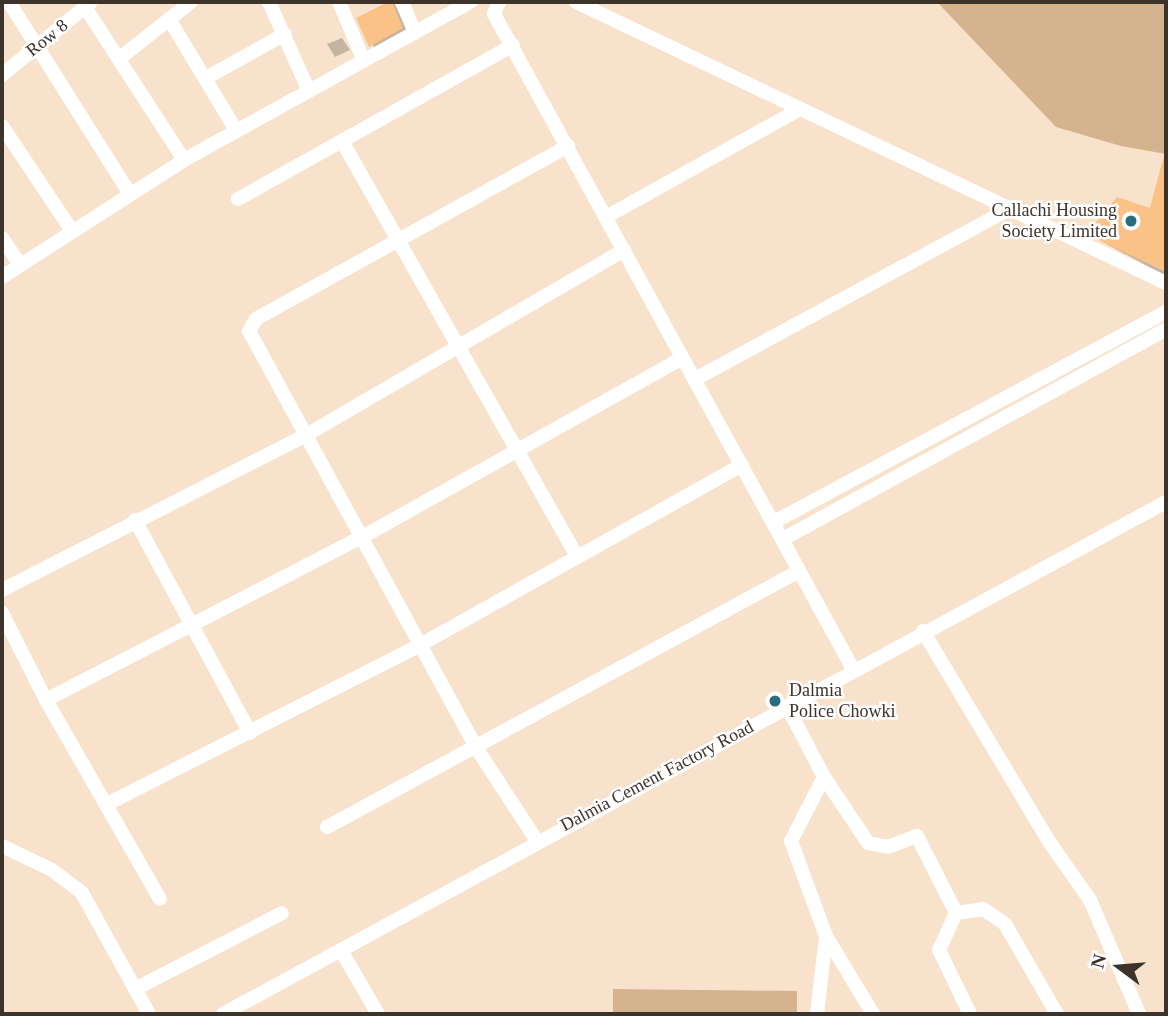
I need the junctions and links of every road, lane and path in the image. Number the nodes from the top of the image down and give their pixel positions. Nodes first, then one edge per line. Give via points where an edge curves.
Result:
1 (9, 2) edge
2 (191, 2) edge
3 (269, 2) edge
4 (338, 2) edge
5 (402, 2) edge
6 (470, 2) edge
7 (499, 2) edge
8 (576, 2) edge
9 (88, 5) edge
10 (169, 19) junction
11 (415, 32) junction
12 (285, 34) junction
13 (513, 45) junction
14 (35, 48) junction
15 (120, 58) junction
16 (364, 61) junction
17 (2, 75) edge
18 (206, 78) junction
19 (309, 89) junction
20 (799, 110) junction
21 (2, 125) edge
22 (236, 130) junction
23 (342, 141) junction
24 (568, 146) junction
25 (184, 160) junction
26 (130, 194) junction
27 (238, 199) dead end
28 (1007, 210) junction
29 (606, 216) junction
30 (72, 231) junction
31 (2, 238) edge
32 (399, 241) junction
33 (624, 250) junction
34 (20, 265) junction
35 (2, 278) edge
36 (1166, 283) edge
37 (1166, 312) edge
38 (1166, 329) edge
39 (458, 346) junction
40 (684, 358) junction
41 (695, 379) junction
42 (308, 434) junction
43 (518, 451) junction
44 (741, 465) junction
45 (831, 492) junction
46 (1166, 502) edge
47 (839, 509) junction
48 (135, 520) junction
49 (774, 522) junction
50 (364, 536) junction
51 (783, 539) junction
52 (578, 556) junction
53 (799, 571) junction
54 (2, 590) edge
55 (2, 613) edge
56 (193, 628) junction
57 (923, 631) junction
58 (420, 645) junction
59 (853, 668) junction
60 (46, 701) junction
61 (788, 706) junction
62 (250, 733) junction
63 (477, 749) junction
64 (824, 777) junction
65 (107, 804) junction
66 (327, 827) dead end
67 (537, 841) junction
68 (2, 846) edge
69 (160, 900) dead end
70 (282, 913) dead end
71 (956, 913) junction
72 (826, 936) junction
73 (342, 952) junction
74 (135, 989) junction
75 (149, 1014) edge
76 (223, 1014) edge
77 (378, 1014) edge
78 (817, 1014) edge
79 (873, 1014) edge
80 (970, 1014) edge
81 (1057, 1014) edge
82 (1139, 1014) edge

1 - 14 street
2 - 10 street
3 - 12 street
4 - 16 street
5 - 11 street
6 - 11 street
7 - 13 street via 494,13
8 - 20 street
9 - 14 street, Row 8
9 - 15 street
10 - 15 street
10 - 18 street
11 - 16 street
12 - 18 street
12 - 19 street
13 - 23 street
13 - 24 street
14 - 17 street, Row 8
14 - 26 street
15 - 25 street
16 - 19 street
18 - 22 street
19 - 22 street
20 - 28 street
20 - 29 street
21 - 30 street
22 - 25 street
23 - 27 street
23 - 32 street
24 - 29 street
24 - 32 street
25 - 26 street
26 - 30 street
28 - 36 street
28 - 41 street
29 - 33 street
30 - 34 street
31 - 34 street
32 - 39 street
32 - 42 street via 251,324 249,331
33 - 39 street
33 - 40 street
34 - 35 street
37 - 45 street
38 - 47 street
39 - 42 street
39 - 43 street
40 - 41 street
40 - 43 street
41 - 44 street
42 - 48 street
42 - 50 street
43 - 50 street
43 - 52 street
44 - 49 street
44 - 52 street
45 - 47 street
45 - 49 street
46 - 57 street, Dalmia Cement Factory Road
47 - 51 street
48 - 54 street
48 - 56 street
49 - 51 street
50 - 56 street
50 - 58 street
51 - 53 street
52 - 58 street
53 - 59 street
53 - 63 street
55 - 60 street
56 - 60 street
56 - 62 street
57 - 59 street, Dalmia Cement Factory Road
57 - 82 street via 1050,843 1090,900
58 - 62 street
58 - 63 street
59 - 61 street, Dalmia Cement Factory Road
60 - 65 street
61 - 64 street
61 - 67 street, Dalmia Cement Factory Road
62 - 65 street
63 - 66 street
63 - 67 street
64 - 71 street via 868,843 888,847 917,835
64 - 72 street via 791,841
65 - 69 street
67 - 73 street, Dalmia Cement Factory Road
68 - 74 street via 70,881
70 - 74 street
71 - 80 street via 939,950
71 - 81 street via 983,909 996,914
72 - 78 street
72 - 79 street
73 - 76 street, Dalmia Cement Factory Road
73 - 77 street
74 - 75 street

